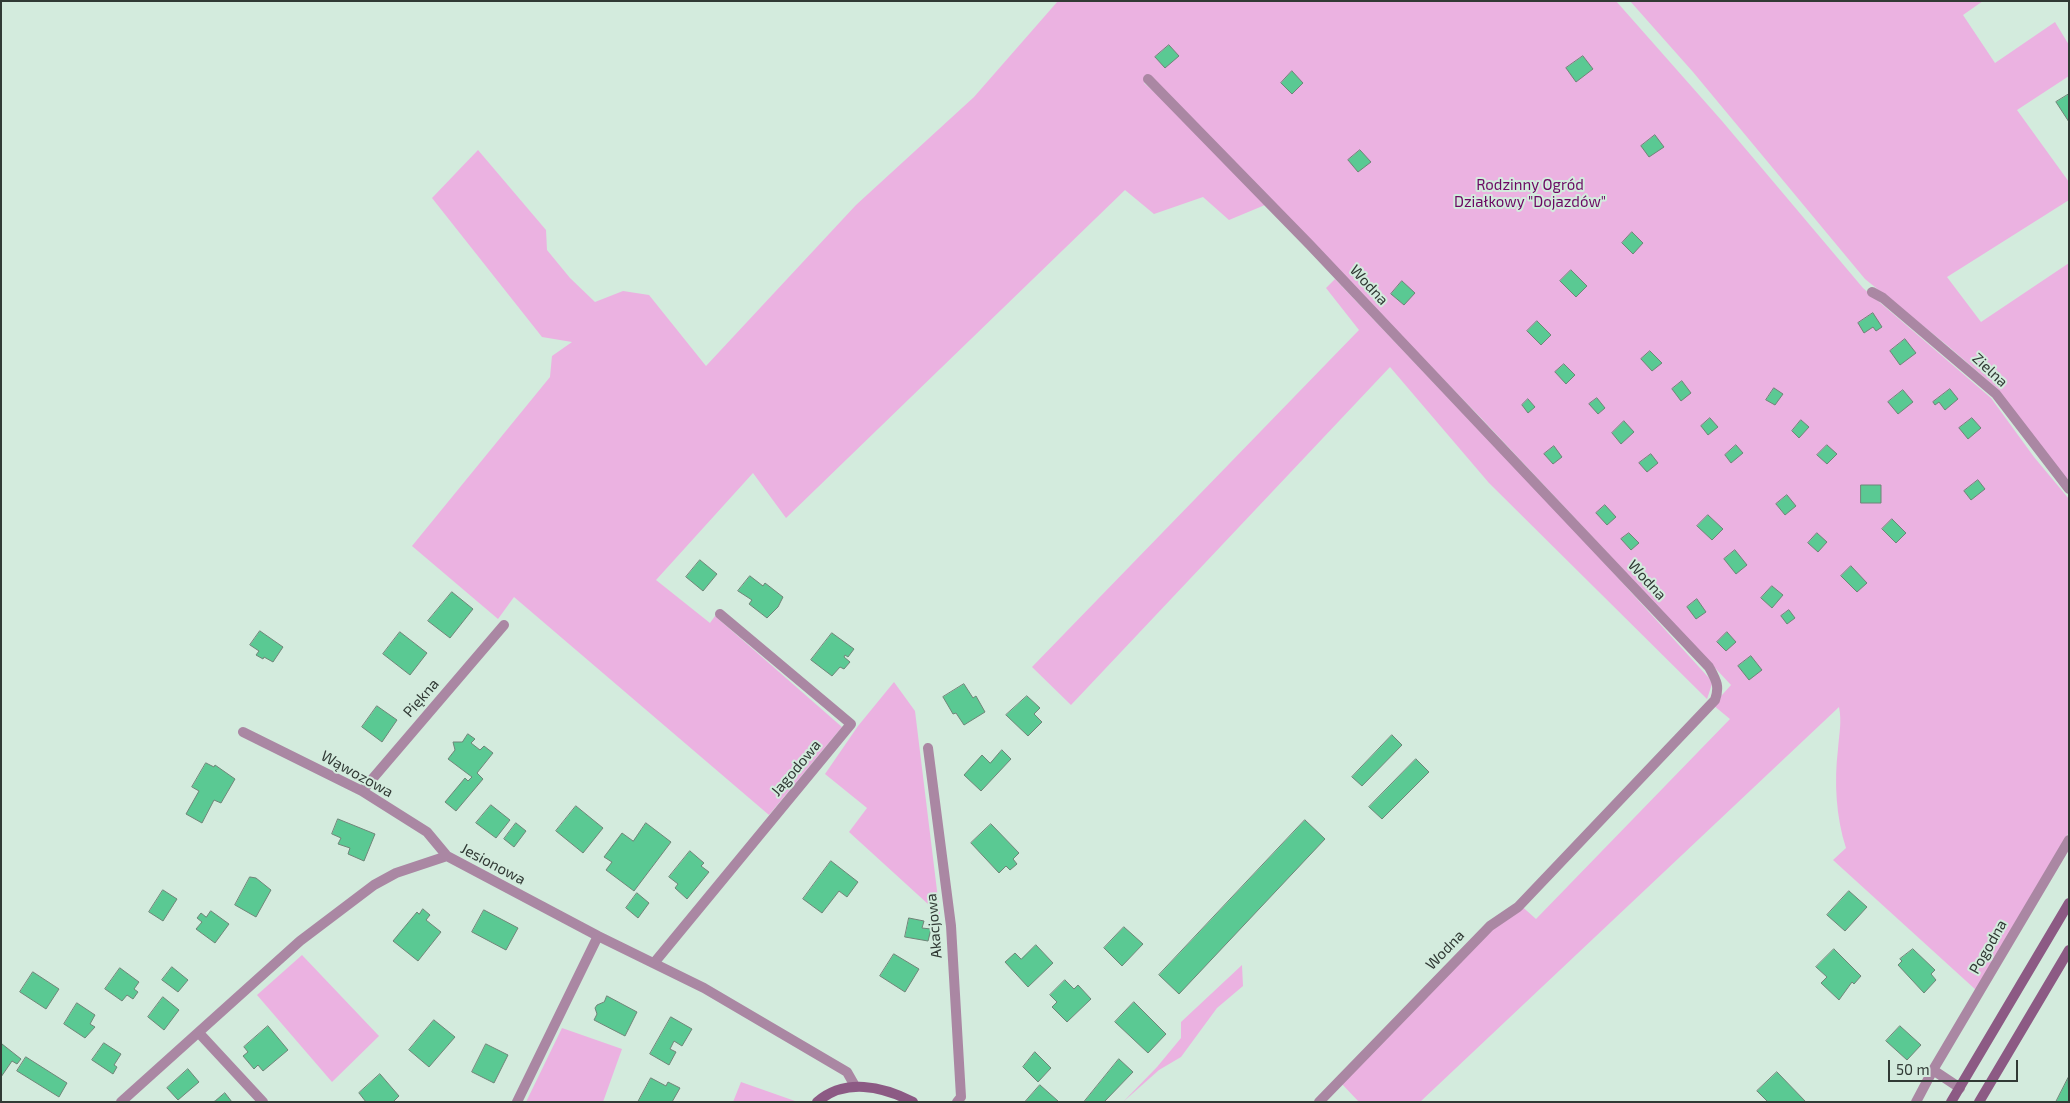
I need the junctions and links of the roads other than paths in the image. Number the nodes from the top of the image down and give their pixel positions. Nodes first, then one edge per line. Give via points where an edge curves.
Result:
1 (1148, 80) dead end
2 (1872, 292) dead end
3 (2069, 489) edge
4 (720, 614) dead end
5 (504, 625) dead end
6 (243, 732) dead end
7 (928, 748) dead end
8 (362, 791) junction
9 (2069, 840) edge
10 (447, 856) junction
11 (2069, 904) edge
12 (598, 936) junction
13 (2069, 950) edge
14 (654, 963) junction
15 (199, 1033) junction
16 (1933, 1070) junction
17 (855, 1086) junction
18 (1960, 1088) junction
19 (122, 1102) edge
20 (263, 1102) edge
21 (517, 1102) edge
22 (817, 1102) edge
23 (913, 1102) edge
24 (957, 1102) edge
25 (1319, 1102) edge
26 (1916, 1102) edge
27 (1951, 1102) edge
28 (1979, 1102) edge

1 - 25 street, Wodna via 1310,244 1702,660 1717,681 1719,690 1715,700 1518,907 1490,926
2 - 3 street, Zielna via 1996,394
4 - 14 street, Jagodowa via 851,724
5 - 8 street, Piękna
6 - 8 street, Wąwozowa
7 - 24 street, Akacjowa via 951,926 961,1097
8 - 10 street, Wąwozowa via 427,832
9 - 16 street, Pogodna
10 - 12 street, Jesionowa
10 - 15 street, Jesionowa via 396,873 374,885 300,941
11 - 18 main road
12 - 14 street, Jesionowa
12 - 21 street
13 - 28 main road
14 - 17 street, Jesionowa via 704,988 847,1072
15 - 19 street, Jesionowa
15 - 20 street
16 - 18 street
16 - 26 street, Pogodna
17 - 22 main road via 826,1094
17 - 23 main road via 881,1089
18 - 27 main road

